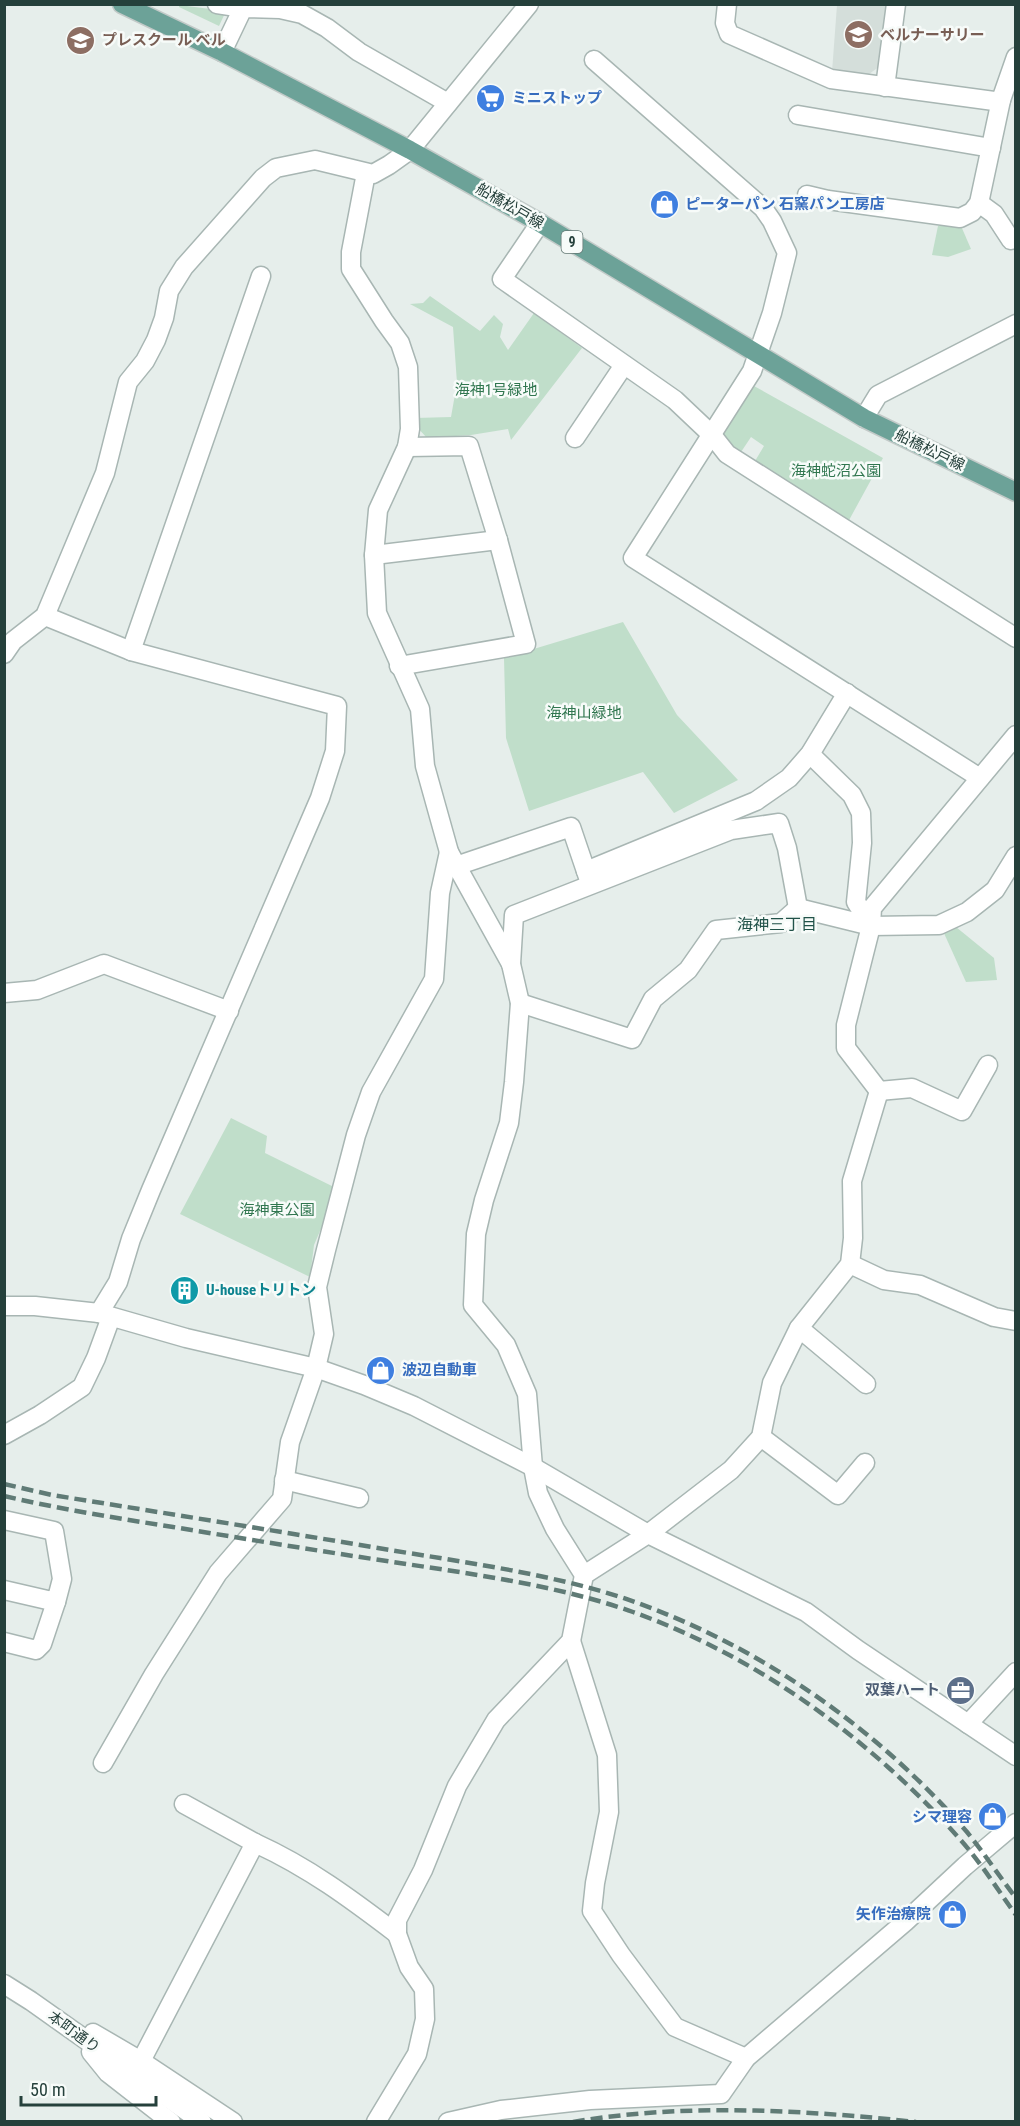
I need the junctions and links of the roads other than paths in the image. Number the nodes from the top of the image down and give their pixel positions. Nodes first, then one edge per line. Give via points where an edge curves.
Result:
1 (122, 4) edge
2 (218, 4) edge
3 (529, 4) edge
4 (728, 4) edge
5 (896, 4) edge
6 (243, 8) junction
7 (222, 52) junction
8 (1016, 57) edge
9 (594, 60) dead end
10 (885, 87) junction
11 (1001, 100) junction
12 (448, 103) junction
13 (798, 116) dead end
14 (992, 148) junction
15 (410, 150) junction
16 (366, 173) junction
17 (807, 195) dead end
18 (979, 203) junction
19 (540, 223) junction
20 (1011, 240) dead end
21 (261, 276) dead end
22 (1016, 324) edge
23 (757, 355) junction
24 (624, 365) junction
25 (864, 418) junction
26 (712, 435) junction
27 (575, 438) dead end
28 (406, 447) junction
29 (1016, 492) edge
30 (498, 540) junction
31 (374, 555) junction
32 (45, 616) junction
33 (1016, 638) edge
34 (130, 651) junction
35 (4, 654) edge
36 (399, 666) junction
37 (847, 693) junction
38 (1016, 735) edge
39 (810, 754) junction
40 (980, 778) junction
41 (1016, 856) edge
42 (453, 859) junction
43 (588, 878) junction
44 (798, 908) junction
45 (871, 926) junction
46 (512, 964) junction
47 (4, 993) edge
48 (520, 1003) junction
49 (229, 1011) junction
50 (988, 1065) dead end
51 (879, 1091) junction
52 (850, 1264) junction
53 (4, 1306) edge
54 (105, 1315) junction
55 (1016, 1321) edge
56 (799, 1328) junction
57 (315, 1368) junction
58 (866, 1384) dead end
59 (4, 1435) edge
60 (761, 1437) junction
61 (866, 1463) dead end
62 (533, 1467) junction
63 (284, 1480) junction
64 (359, 1498) dead end
65 (4, 1520) edge
66 (648, 1534) junction
67 (584, 1575) junction
68 (4, 1590) edge
69 (56, 1602) junction
70 (571, 1641) junction
71 (4, 1642) edge
72 (1016, 1672) edge
73 (968, 1724) junction
74 (1016, 1756) edge
75 (103, 1763) dead end
76 (184, 1804) dead end
77 (1016, 1823) edge
78 (255, 1843) junction
79 (397, 1934) junction
80 (4, 1984) edge
81 (52, 2016) junction
82 (76, 2033) junction
83 (746, 2058) junction
84 (139, 2068) junction
85 (171, 2121) edge
86 (202, 2121) edge
87 (233, 2121) edge
88 (376, 2121) edge
89 (448, 2121) edge

1 - 7 main road, 船橋松戸線 / 9
2 - 6 street
3 - 12 street
4 - 10 street via 725,23 729,34 831,79
5 - 10 street
6 - 7 street
6 - 12 street via 302,14
7 - 15 main road, 船橋松戸線 / 9
8 - 11 street
9 - 23 street via 755,201 772,221 787,253
10 - 11 street
11 - 14 street
12 - 15 street
13 - 14 street
14 - 18 street
15 - 16 street via 373,174
15 - 19 main road, 船橋松戸線 / 9
16 - 28 street via 351,269 400,343 408,367 410,429
16 - 32 street via 315,160 276,168 184,267 170,291 156,339 128,382 105,473
17 - 18 street via 960,218
18 - 20 street via 994,214
19 - 23 main road, 船橋松戸線 / 9
19 - 24 street via 502,279
21 - 34 street
22 - 25 street via 878,395
23 - 25 main road, 船橋松戸線 / 9
23 - 26 street via 752,371
24 - 26 street via 675,400
24 - 27 street
25 - 29 main road, 船橋松戸線 / 9
26 - 33 street via 726,454
26 - 37 street via 633,558
28 - 30 street via 469,446
28 - 31 street via 378,510
30 - 31 street
30 - 36 street via 526,644
31 - 36 street via 377,613
32 - 34 street
32 - 35 street via 13,641
34 - 49 street via 337,706 335,751 320,798
36 - 42 street via 420,709 425,766
37 - 39 street
37 - 40 street
38 - 40 street
39 - 43 street via 789,778 756,801
39 - 45 street via 852,795 861,813 856,903
40 - 45 street via 872,908
41 - 45 street via 995,891 967,912 939,925
42 - 43 street via 571,827
42 - 46 street
42 - 57 street via 440,893 434,979 371,1092 356,1135 317,1287 324,1334
43 - 44 street via 731,830 779,823
43 - 46 street via 514,915
44 - 45 street
44 - 48 street via 781,923 716,930 688,970 653,999 632,1039
45 - 51 street via 846,1025 846,1048
46 - 48 street
47 - 49 street via 37,990 104,964
48 - 62 street via 509,1123 477,1234 473,1305 506,1345 527,1394
49 - 54 street via 131,1239
50 - 51 street via 962,1111 912,1088
51 - 52 street via 852,1180
52 - 55 street via 884,1280 920,1285 994,1317
52 - 56 street
53 - 54 street
54 - 57 street
54 - 59 street via 96,1358 82,1387
56 - 58 street
56 - 60 street via 772,1383
57 - 62 street via 414,1406
57 - 63 street via 290,1442
60 - 61 street via 838,1496
60 - 66 street via 731,1470
62 - 66 street
62 - 67 street via 538,1493
63 - 64 street
63 - 75 street via 282,1499 211,1583
65 - 69 street via 54,1531 62,1579
66 - 67 street
66 - 73 street via 806,1612
67 - 70 street
68 - 69 street
69 - 71 street via 42,1644 36,1650
70 - 79 street via 496,1720 457,1786 398,1920
70 - 83 street via 607,1755 609,1812 592,1911 675,2027
72 - 73 street
73 - 74 street
76 - 78 street
77 - 83 street
78 - 79 street via 333,1885
78 - 84 street
79 - 88 street via 424,1989 425,2019 417,2054
80 - 81 street, 本町通り
81 - 82 street, 本町通り
81 - 84 street via 100,2036
82 - 84 street, 本町通り
82 - 85 street via 108,2073
83 - 89 street via 721,2094 590,2100 501,2110
84 - 86 street, 本町通り
84 - 87 street

